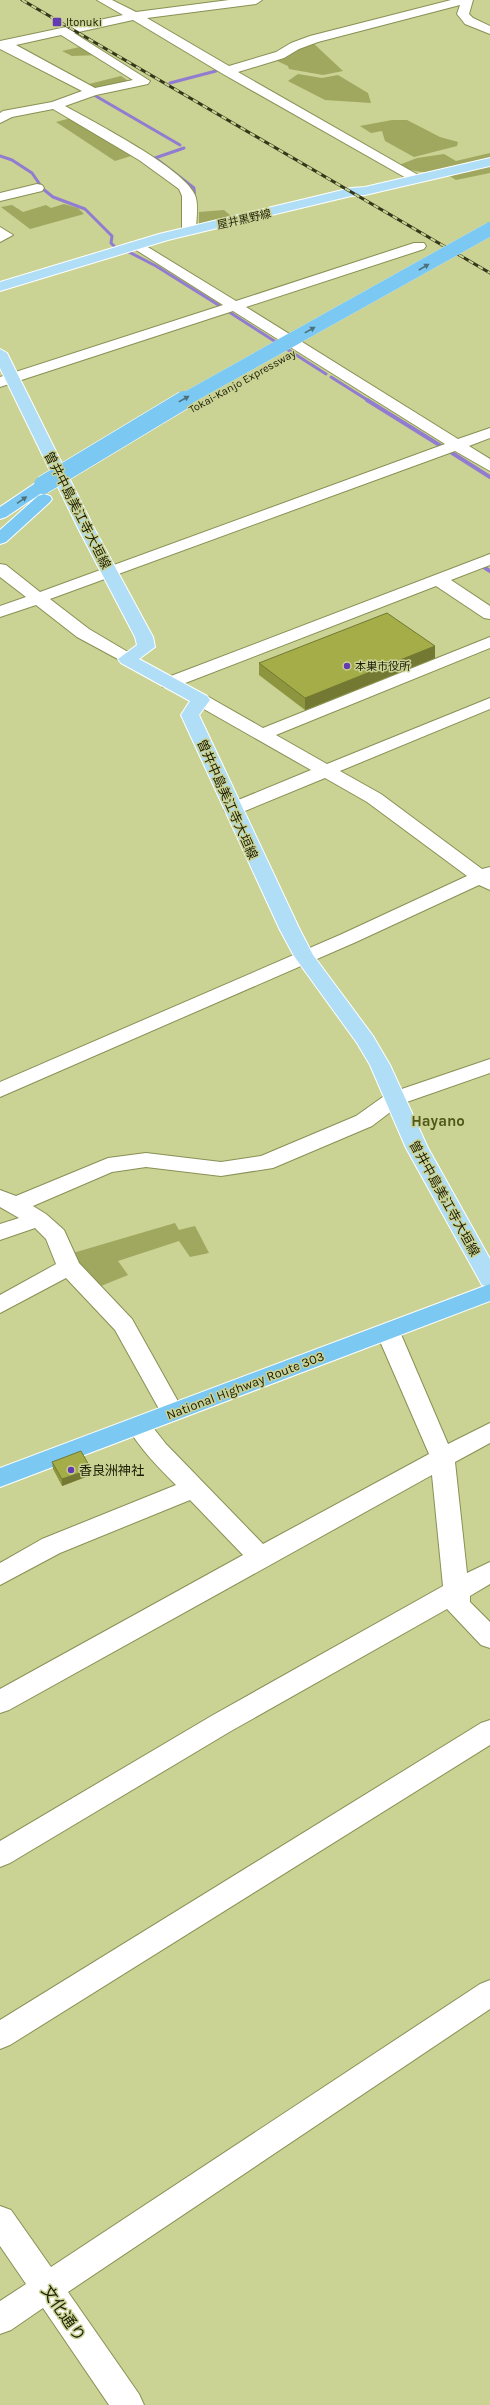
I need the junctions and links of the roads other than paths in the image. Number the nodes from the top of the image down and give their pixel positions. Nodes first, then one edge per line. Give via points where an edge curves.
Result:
1 (128, 0) edge
2 (256, 0) edge
3 (466, 0) edge
4 (106, 2) edge
5 (134, 16) junction
6 (490, 30) edge
7 (64, 32) junction
8 (2, 45) edge
9 (227, 71) junction
10 (93, 92) junction
11 (55, 105) junction
12 (0, 119) edge
13 (490, 162) edge
14 (415, 179) junction
15 (37, 188) dead end
16 (0, 197) edge
17 (490, 229) edge
18 (0, 231) edge
19 (189, 231) junction
20 (0, 238) edge
21 (490, 242) edge
22 (138, 245) junction
23 (419, 246) dead end
24 (0, 287) edge
25 (234, 305) junction
26 (0, 352) edge
27 (7, 379) edge
28 (490, 433) edge
29 (457, 445) junction
30 (490, 466) edge
31 (39, 488) junction
32 (0, 496) edge
33 (0, 514) edge
34 (0, 530) edge
35 (0, 539) edge
36 (490, 559) edge
37 (0, 569) edge
38 (109, 570) junction
39 (438, 579) junction
40 (36, 597) junction
41 (0, 612) edge
42 (490, 614) edge
43 (490, 642) edge
44 (127, 659) junction
45 (169, 683) junction
46 (201, 700) junction
47 (490, 703) edge
48 (263, 734) junction
49 (328, 771) junction
50 (233, 809) junction
51 (487, 878) edge
52 (304, 956) junction
53 (490, 1066) edge
54 (0, 1090) edge
55 (394, 1099) junction
56 (8, 1201) edge
57 (38, 1219) junction
58 (0, 1232) edge
59 (69, 1267) junction
60 (490, 1279) edge
61 (490, 1292) edge
62 (0, 1305) edge
63 (388, 1332) junction
64 (172, 1412) junction
65 (139, 1426) junction
66 (490, 1432) edge
67 (442, 1456) junction
68 (0, 1478) edge
69 (194, 1488) junction
70 (260, 1557) junction
71 (490, 1572) edge
72 (0, 1575) edge
73 (456, 1591) junction
74 (490, 1638) edge
75 (0, 1702) edge
76 (490, 1731) edge
77 (0, 1855) edge
78 (490, 1993) edge
79 (0, 2036) edge
80 (0, 2220) edge
81 (47, 2288) junction
82 (0, 2319) edge
83 (128, 2405) edge

1 - 4 street
2 - 5 street
3 - 6 street via 463,14 469,21
3 - 9 street via 314,39 280,55
4 - 5 street
5 - 7 street
5 - 9 street
7 - 8 street
7 - 10 street via 144,81
8 - 10 street
9 - 14 street
10 - 11 street
11 - 12 street via 8,114
11 - 19 street via 144,157 184,187 189,196
13 - 14 main road, 屋井黒野線
14 - 19 main road, 屋井黒野線
15 - 16 street
31 -> 17 highway, Tokai-Kanjo Expressway, bridge via 115,434 165,410
18 - 20 street via 6,235
19 - 22 main road, 屋井黒野線
21 - 31 highway, Tokai-Kanjo Expressway via 213,397
22 - 24 main road, 屋井黒野線
22 - 25 street
23 - 25 street
25 - 27 street
25 - 29 street
26 - 27 main road, 曽井中島美江寺大垣線
27 - 38 main road, 曽井中島美江寺大垣線
28 - 29 street
29 - 30 street
29 - 38 street
31 - 32 highway
33 -> 31 highway, Tokai-Kanjo Expressway
31 - 34 highway, Tokai-Kanjo Expressway
31 - 35 highway
36 - 39 street
37 - 40 street
38 - 40 street
38 - 44 main road, 曽井中島美江寺大垣線 via 144,637 146,647
39 - 42 street
39 - 45 street
40 - 41 street
40 - 44 street via 83,634
43 - 48 street
44 - 45 main road
45 - 46 main road
46 - 48 street
46 - 50 main road, 曽井中島美江寺大垣線 via 190,715
47 - 49 street
48 - 49 street
49 - 50 street
49 - 51 street via 398,815
50 - 52 main road, 曽井中島美江寺大垣線 via 259,868
51 - 52 street
52 - 54 street
52 - 55 main road, 曽井中島美江寺大垣線 via 366,1041 380,1064
53 - 55 street
55 - 56 street via 364,1121 265,1163 221,1169 146,1160 108,1165
55 - 60 main road, 曽井中島美江寺大垣線 via 417,1148
56 - 57 street
57 - 58 street
57 - 59 street via 56,1235
59 - 62 street
59 - 64 street via 124,1325
61 - 63 highway, National Highway Route 303
63 - 64 highway, National Highway Route 303
63 - 67 street
64 - 65 highway, National Highway Route 303
65 - 68 highway, National Highway Route 303
65 - 69 street via 157,1450
66 - 67 street
67 - 70 street
67 - 73 street
69 - 70 street
69 - 72 street via 51,1546
70 - 75 street
71 - 73 street
73 - 74 street via 458,1606
73 - 77 street via 215,1727
76 - 79 street
78 - 81 street
80 - 81 street, 文化通り
81 - 82 street
81 - 83 street, 文化通り

